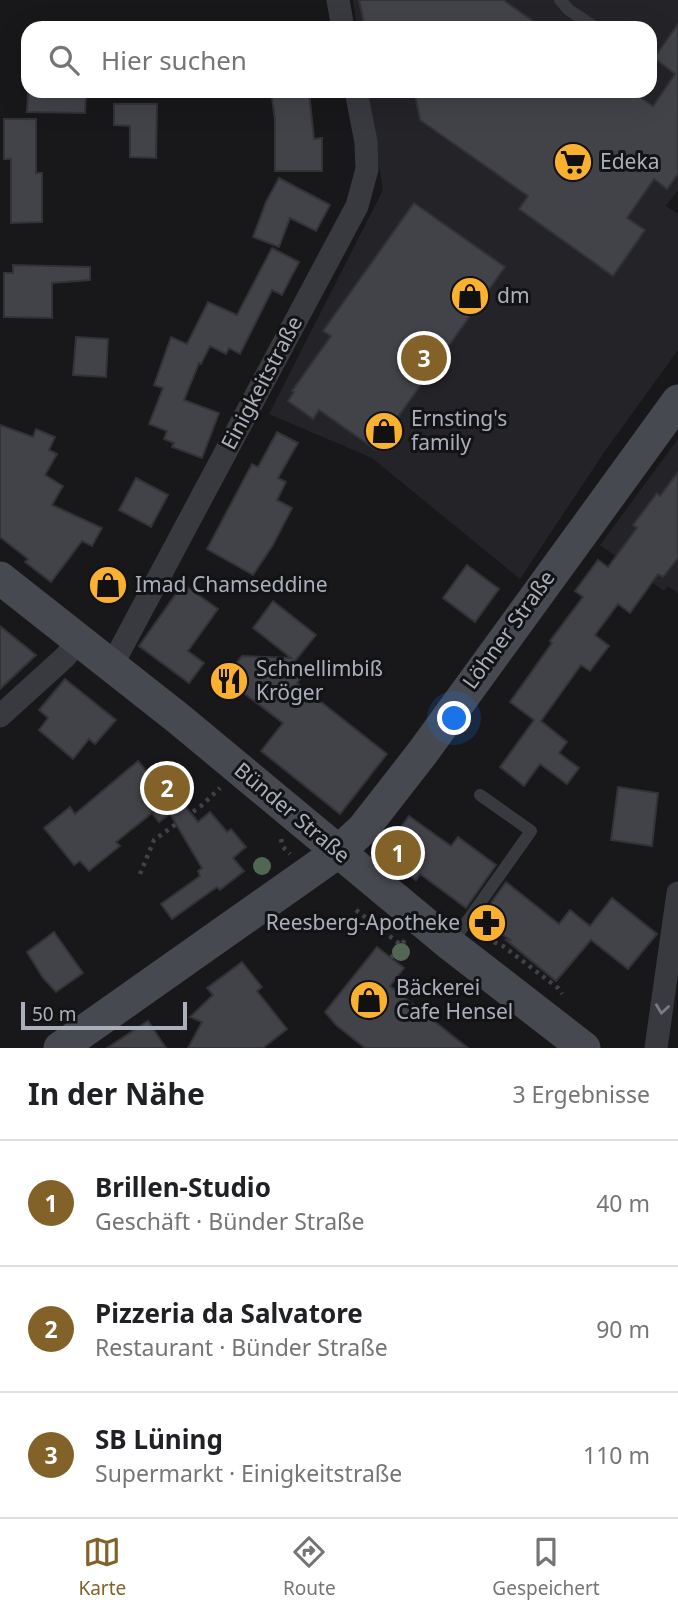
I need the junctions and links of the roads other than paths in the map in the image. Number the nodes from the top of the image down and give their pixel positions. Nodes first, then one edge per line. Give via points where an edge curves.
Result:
1 (338, 0) edge
2 (560, 0) edge
3 (342, 21) edge
4 (586, 21) edge
5 (357, 98) edge
6 (678, 401) edge
7 (0, 578) edge
8 (80, 639) junction
9 (110, 663) junction
10 (0, 716) edge
11 (480, 795) dead end
12 (338, 852) junction
13 (678, 893) edge
14 (451, 945) junction
15 (60, 1048) edge
16 (584, 1048) edge
17 (656, 1048) edge

1 - 3 street
2 - 4 lane
5 - 9 street, Einigkeitstraße via 367,169 357,206
6 - 12 main road, Löhner Straße via 415,762 363,829
7 - 8 main road, Bünder Straße
8 - 9 main road, Bünder Straße
8 - 10 street
9 - 12 main road, Bünder Straße
11 - 14 lane via 531,831
12 - 14 main road, Bünder Straße
12 - 15 main road, Löhner Straße
13 -> 17 street
14 - 16 main road, Bünder Straße

